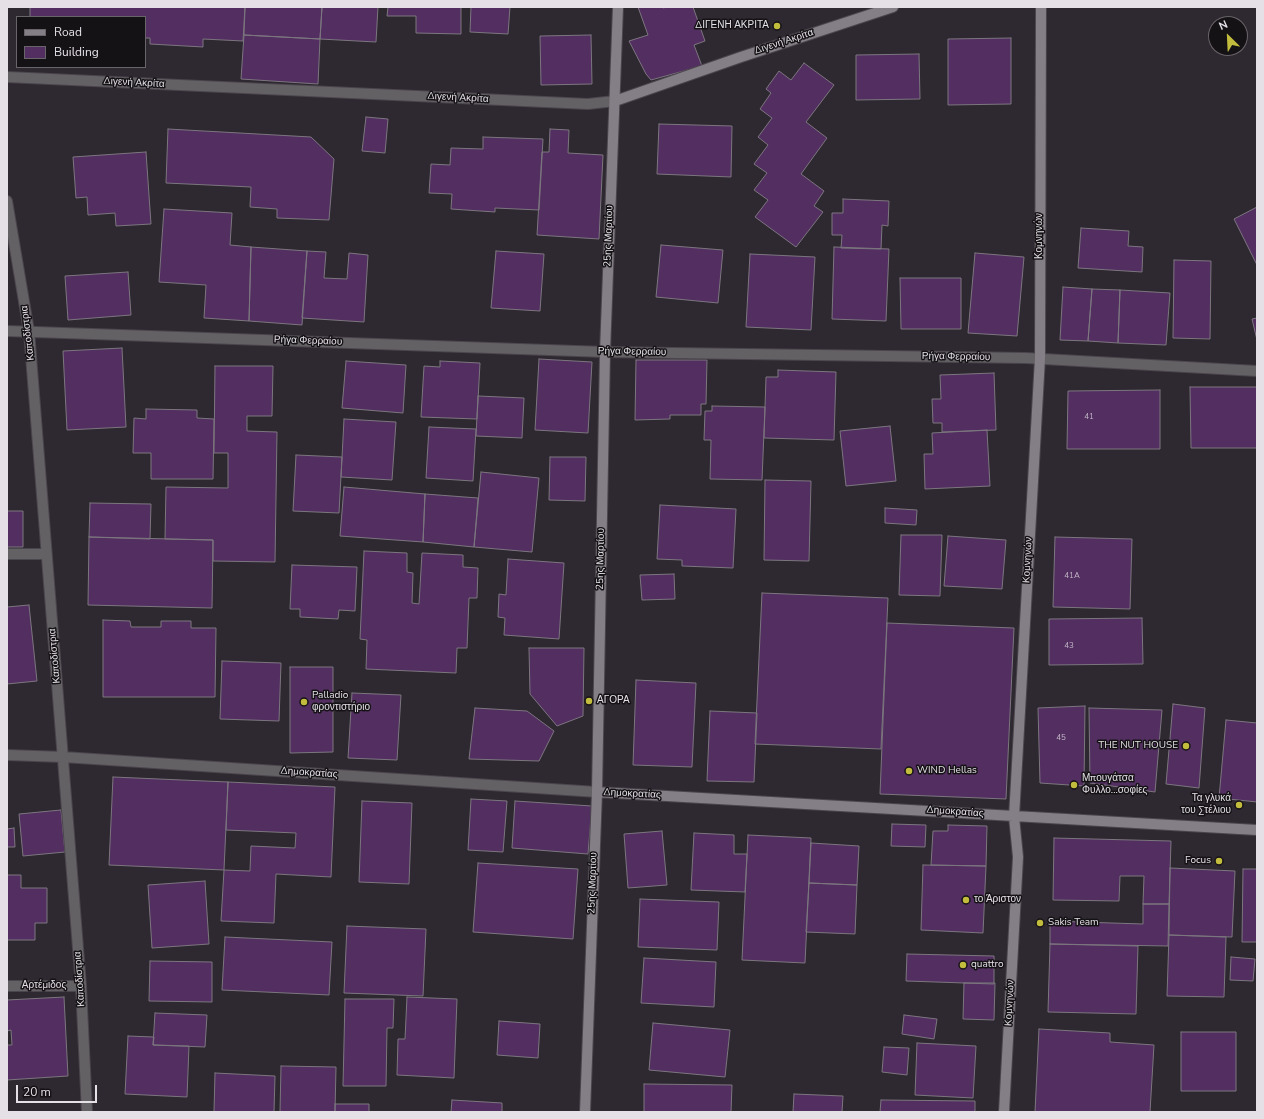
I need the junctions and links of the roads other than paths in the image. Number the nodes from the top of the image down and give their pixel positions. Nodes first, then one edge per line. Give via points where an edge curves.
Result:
1 (618, 7) edge
2 (894, 7) edge
3 (1041, 7) edge
4 (7, 77) edge
5 (614, 101) junction
6 (7, 201) edge
7 (7, 331) edge
8 (29, 331) junction
9 (605, 352) junction
10 (1040, 358) junction
11 (1257, 371) edge
12 (7, 554) edge
13 (46, 554) junction
14 (7, 755) edge
15 (63, 757) junction
16 (597, 792) junction
17 (1014, 817) junction
18 (1257, 830) edge
19 (7, 986) edge
20 (81, 986) junction
21 (87, 1112) edge
22 (585, 1112) edge
23 (1004, 1112) edge

1 - 5 street, 25ης Μαρτίου
2 - 5 street, Διγενή Ακρίτα via 741,56
3 - 10 street, Κομνηνών
4 - 5 street, Διγενή Ακρίτα via 588,104
5 - 9 street, 25ης Μαρτίου
6 - 8 street, Καποδίστρια
7 - 8 street, Ρήγα Φερραίου
8 - 9 street, Ρήγα Φερραίου
8 - 13 street, Καποδίστρια
9 - 10 street, Ρήγα Φερραίου
9 - 16 street, 25ης Μαρτίου
10 - 11 street, Ρήγα Φερραίου
10 - 17 street, Κομνηνών
12 - 13 street
13 - 15 street, Καποδίστρια
14 - 15 street, Δημοκρατίας
15 - 16 street, Δημοκρατίας
15 - 20 street, Καποδίστρια
16 - 17 street, Δημοκρατίας
16 - 22 street, 25ης Μαρτίου
17 - 18 street, Δημοκρατίας
17 - 23 street, Κομνηνών via 1018,857
19 - 20 street, Αρτέμιδος
20 - 21 street, Καποδίστρια

